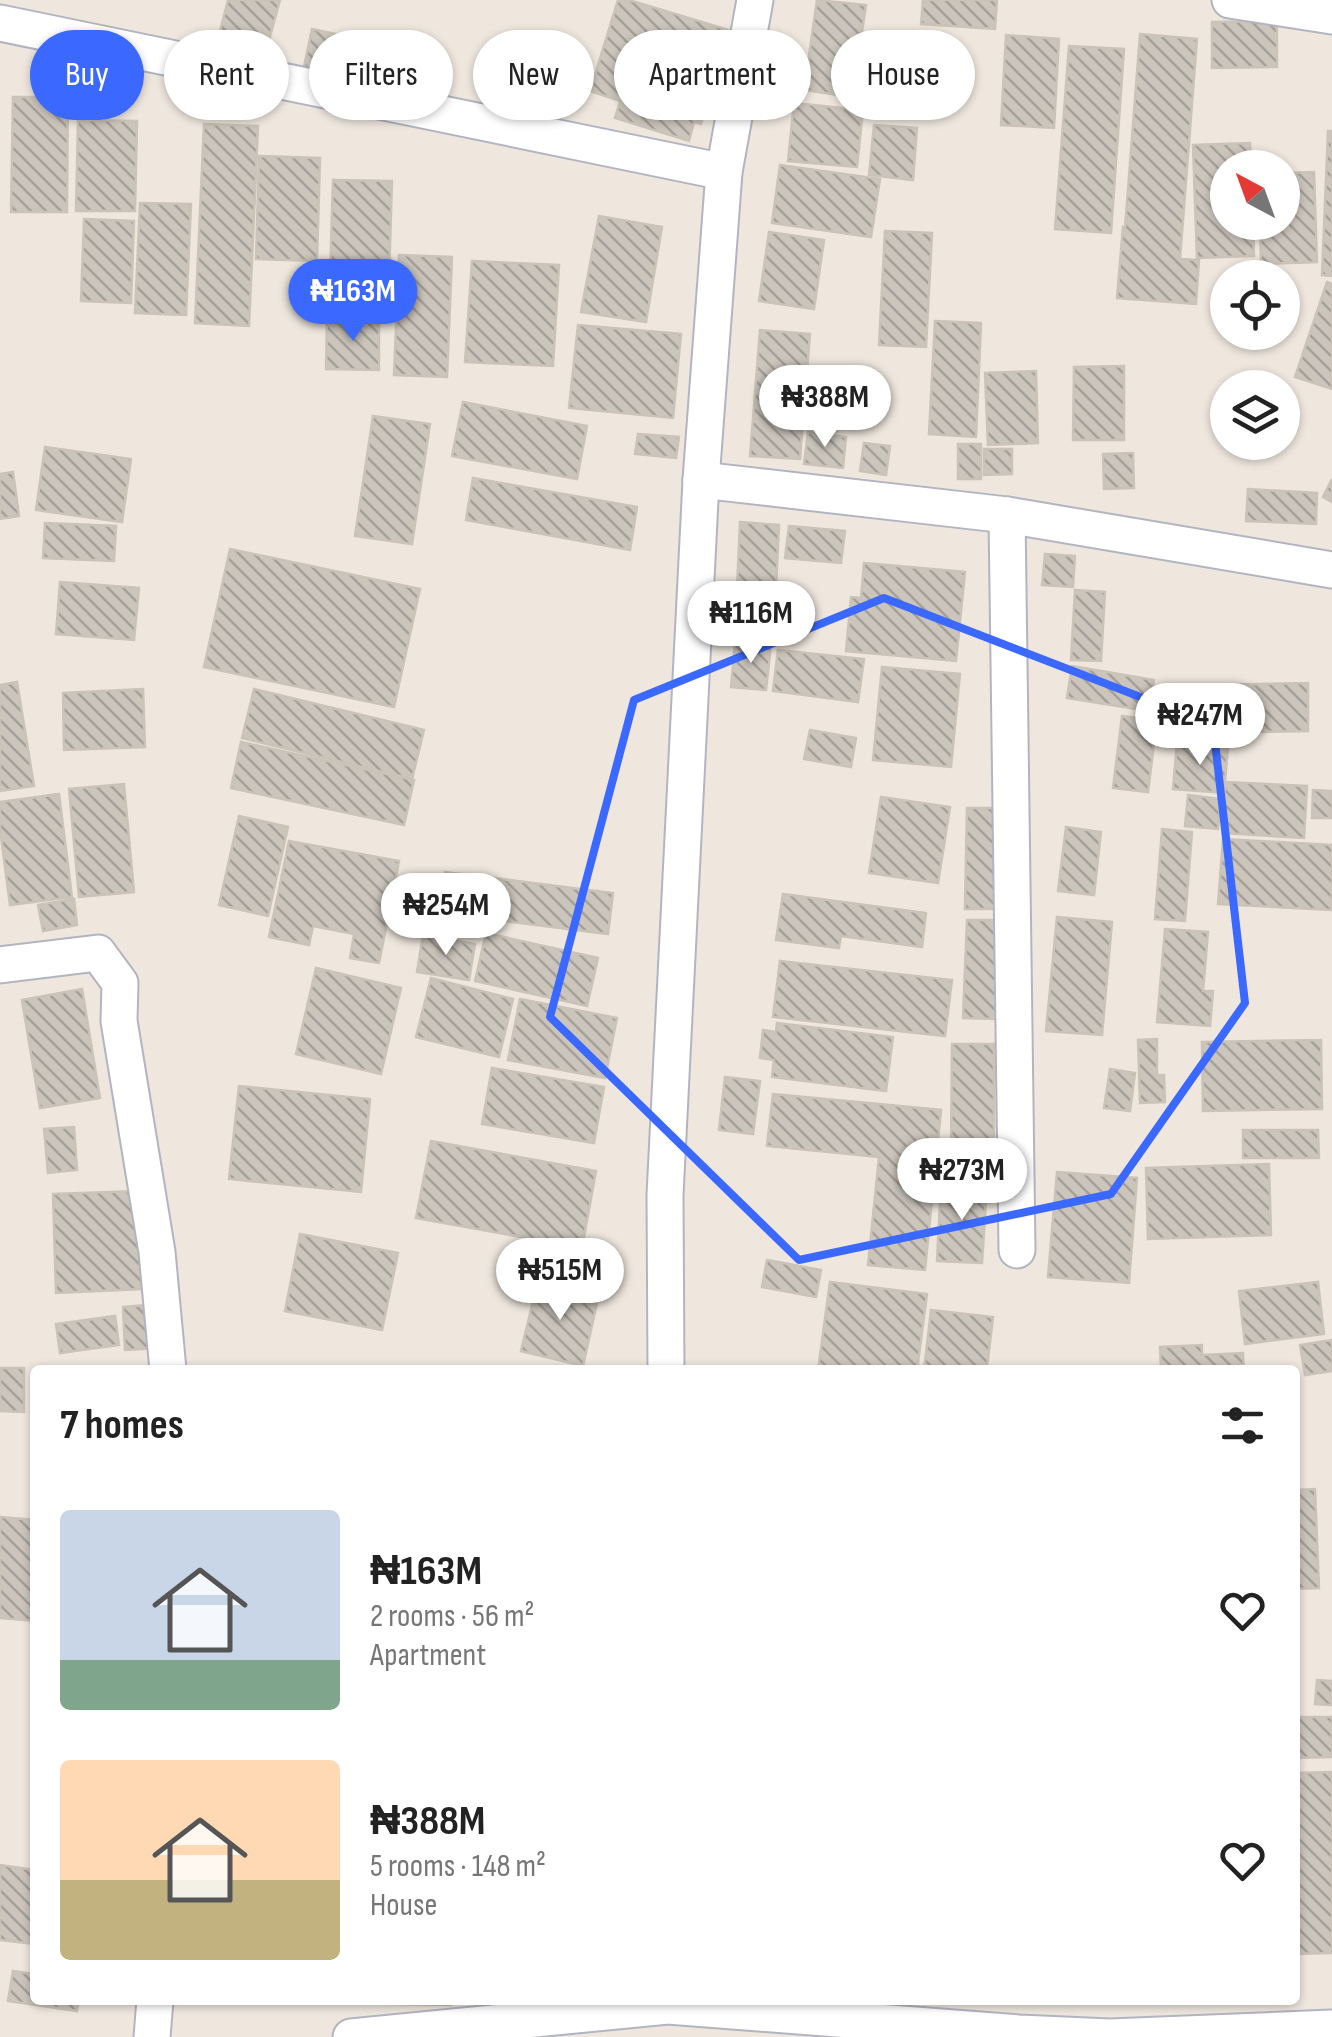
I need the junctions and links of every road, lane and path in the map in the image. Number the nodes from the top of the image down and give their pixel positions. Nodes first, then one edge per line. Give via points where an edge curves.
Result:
1 (755, 0) edge
2 (1230, 0) edge
3 (1332, 16) edge
4 (0, 23) edge
5 (724, 172) junction
6 (701, 480) junction
7 (1007, 515) junction
8 (1332, 570) edge
9 (0, 965) edge
10 (1018, 1250) dead end
11 (168, 1365) edge
12 (666, 1365) edge
13 (154, 2005) edge
14 (649, 2005) edge
15 (690, 2005) edge
16 (1332, 2028) edge
17 (1019, 2035) edge
18 (152, 2037) edge
19 (351, 2037) edge

1 - 5 street
2 - 3 street
4 - 5 street
5 - 6 street
6 - 7 street
6 - 12 street via 665,1195
7 - 8 street
7 - 10 street
9 - 11 street via 98,953 120,983 119,1020 157,1252
13 - 18 street
14 - 19 street
15 - 17 street
16 - 17 street

